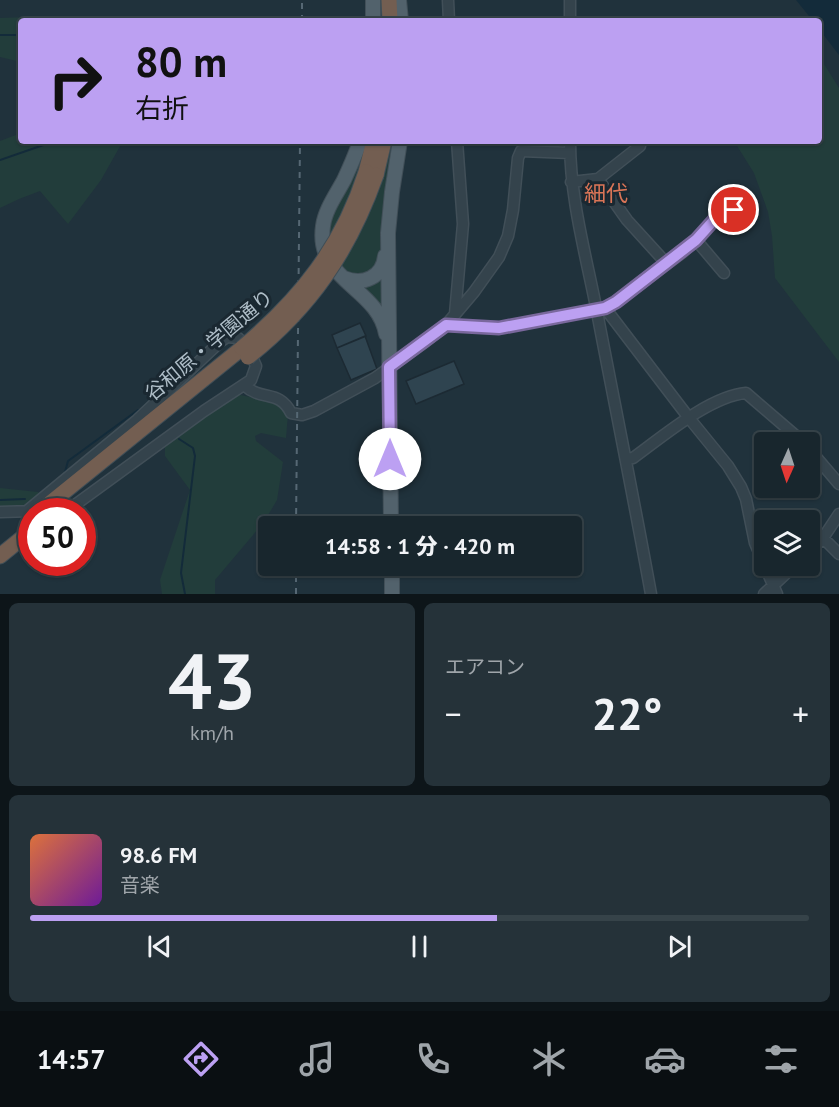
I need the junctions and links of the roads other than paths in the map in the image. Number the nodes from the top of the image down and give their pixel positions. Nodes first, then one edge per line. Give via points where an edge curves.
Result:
1 (373, 0) edge
2 (380, 0) edge
3 (390, 0) edge
4 (399, 0) edge
5 (448, 0) edge
6 (570, 0) edge
7 (373, 18) edge
8 (380, 18) edge
9 (390, 18) edge
10 (401, 18) edge
11 (449, 18) edge
12 (570, 18) edge
13 (359, 144) edge
14 (374, 144) edge
15 (383, 144) edge
16 (400, 144) edge
17 (458, 144) edge
18 (570, 144) edge
19 (640, 146) dead end
20 (570, 153) junction
21 (371, 173) junction
22 (598, 179) junction
23 (571, 182) junction
24 (734, 210) dead end
25 (388, 233) junction
26 (696, 240) junction
27 (667, 264) junction
28 (724, 273) dead end
29 (341, 277) junction
30 (601, 309) junction
31 (455, 315) junction
32 (446, 325) junction
33 (389, 362) junction
34 (244, 385) junction
35 (689, 418) junction
36 (791, 432) edge
37 (626, 459) junction
38 (820, 462) edge
39 (839, 484) edge
40 (56, 498) edge
41 (59, 498) edge
42 (84, 498) edge
43 (0, 512) edge
44 (18, 512) edge
45 (839, 514) edge
46 (391, 516) edge
47 (18, 529) edge
48 (822, 538) joint
49 (18, 541) edge
50 (0, 543) edge
51 (839, 554) edge
52 (0, 556) edge
53 (392, 576) edge
54 (786, 576) edge
55 (775, 589) edge
56 (392, 594) edge
57 (651, 594) edge
58 (764, 594) edge

1 - 7 main road
2 - 8 highway
3 - 9 highway
4 - 10 main road
5 - 11 street
6 - 12 street
13 - 29 main road via 323,226 328,260
14 - 21 highway, 谷和原・学園通り
15 - 21 highway, 谷和原・学園通り
16 - 25 main road
17 - 31 street via 463,224
18 - 20 street
19 - 22 street
20 - 23 street
20 - 31 street via 524,150 519,154 511,224 504,247
21 - 41 highway, 谷和原・学園通り, bridge via 320,267 245,353
22 - 23 street
22 - 27 street via 627,220
23 - 30 street via 580,236
24 - 26 street via 714,220
25 - 29 main road via 384,265 378,273 361,281
25 - 33 main road
26 - 27 street
26 - 28 street
27 - 30 street
29 - 33 main road via 376,309 385,328
30 - 32 street via 499,328
30 - 35 street
30 - 37 street via 608,378
31 - 32 street
32 - 33 street
33 - 34 street via 354,390 306,414 291,413 286,402 257,394
33 - 46 main road
34 - 40 street via 255,372 255,361 241,340 227,337
34 - 42 street
35 - 36 street via 720,400 746,393
35 - 37 street
35 - 55 street via 741,487 755,543
37 - 57 street
38 - 39 street
43 - 44 street
45 - 48 street
47 - 50 highway, 谷和原・学園通り
48 - 51 street
49 - 52 highway
53 - 56 main road
54 - 55 street
55 - 58 street

